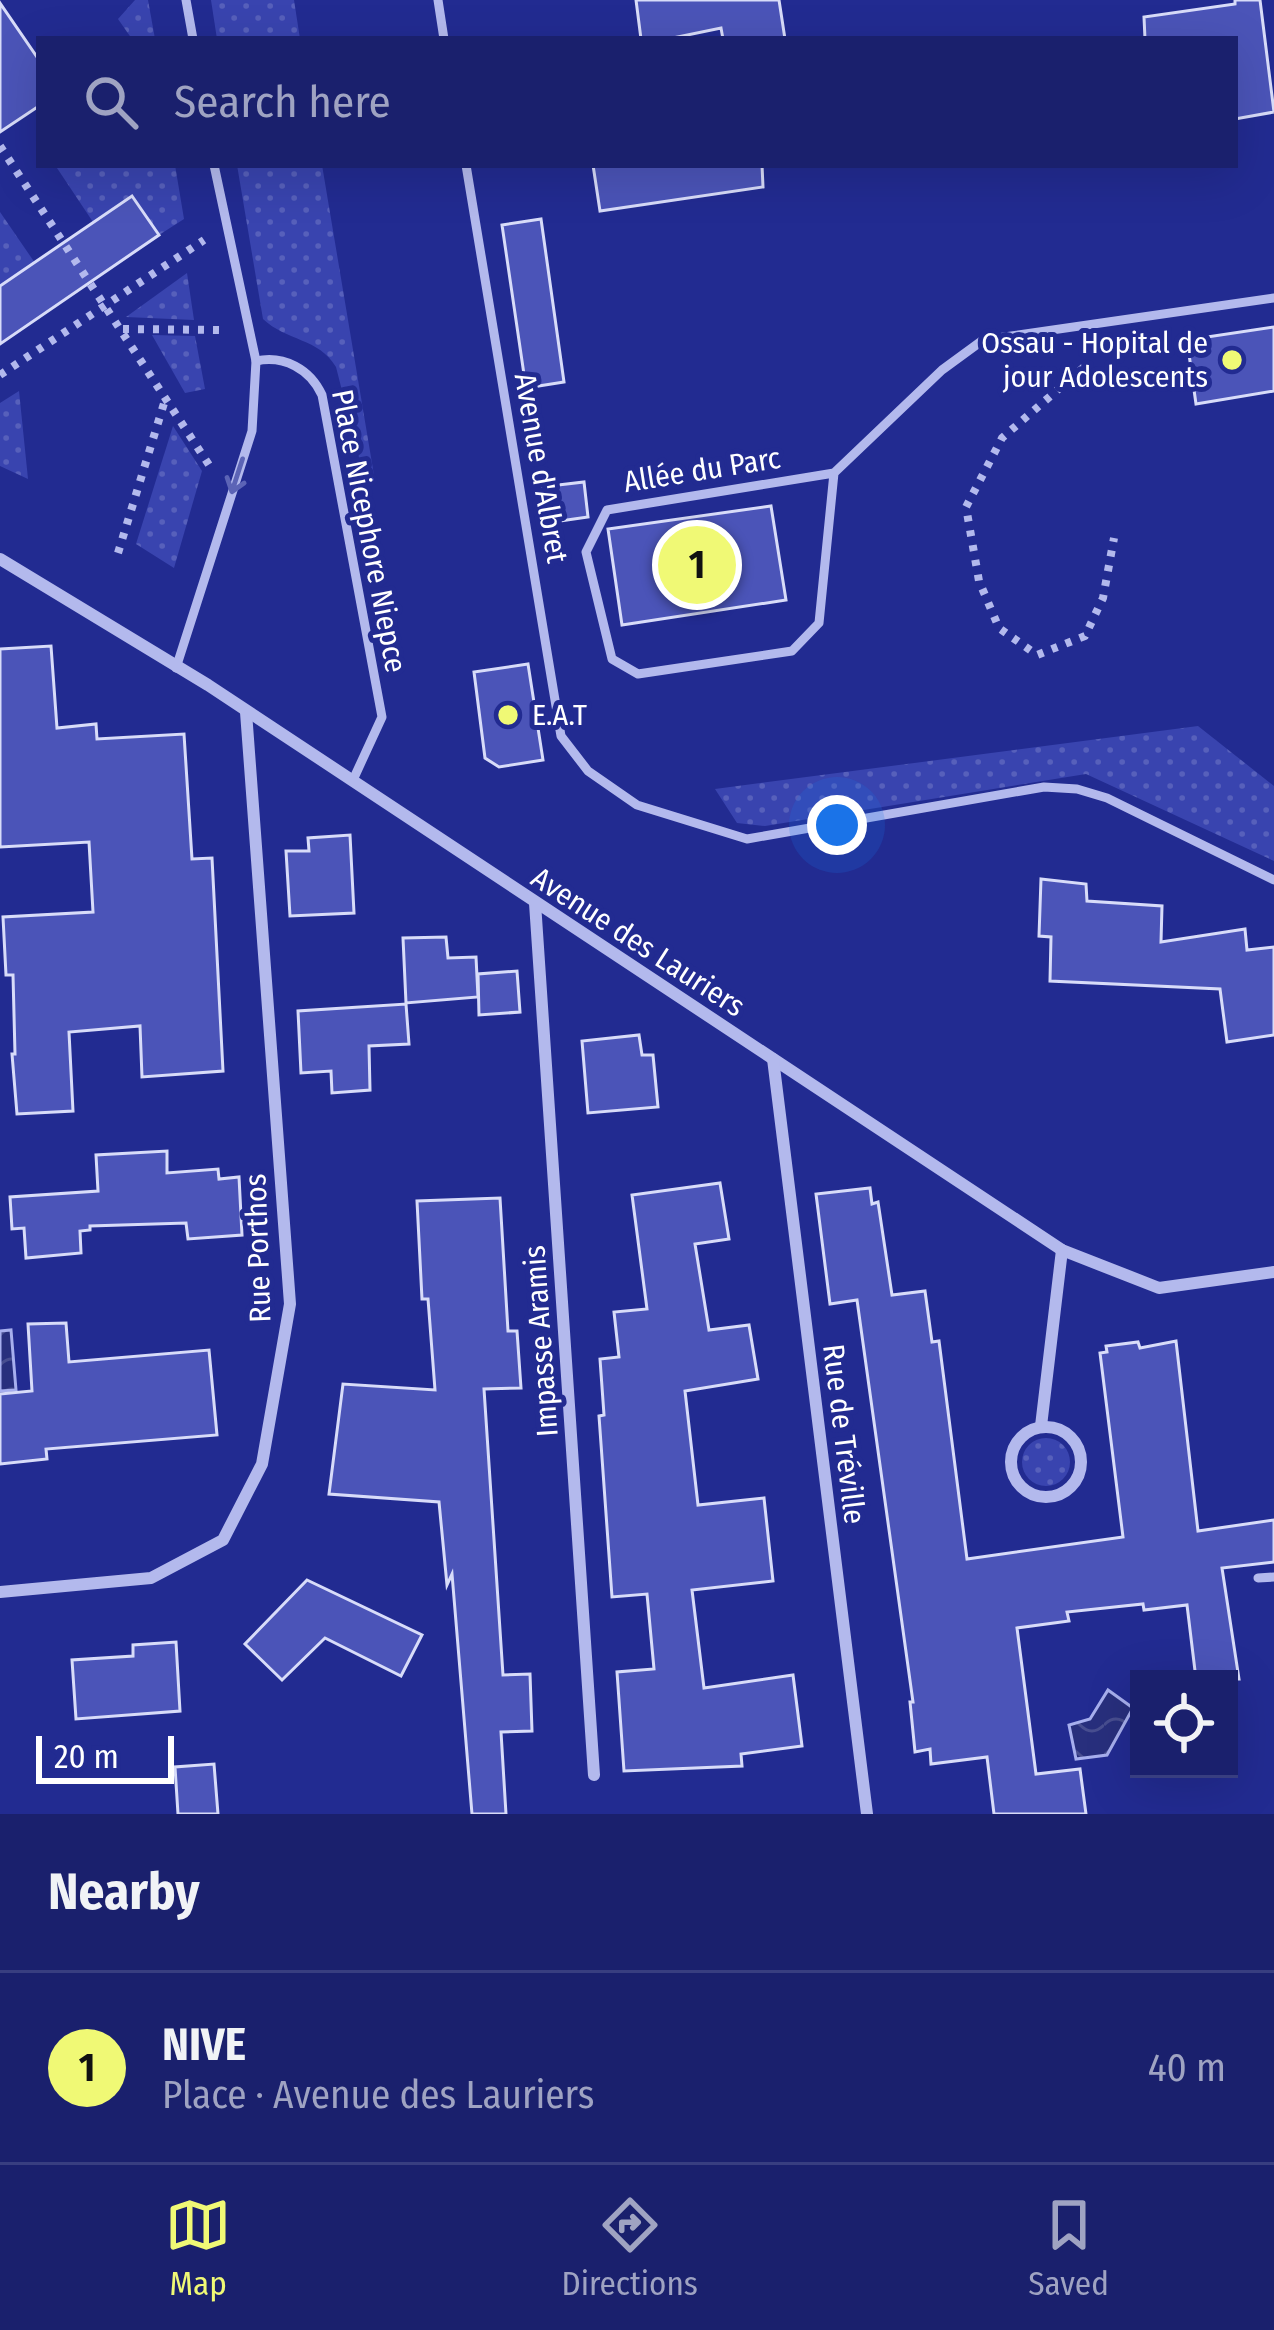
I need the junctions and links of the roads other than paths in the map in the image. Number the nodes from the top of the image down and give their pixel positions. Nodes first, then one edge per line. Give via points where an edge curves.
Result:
1 (186, 0) edge
2 (438, 0) edge
3 (192, 36) edge
4 (444, 36) edge
5 (215, 168) edge
6 (466, 168) edge
7 (1274, 298) edge
8 (256, 361) junction
9 (834, 472) junction
10 (0, 560) edge
11 (176, 668) junction
12 (246, 712) junction
13 (353, 780) junction
14 (1274, 880) edge
15 (535, 903) junction
16 (773, 1059) junction
17 (1062, 1250) junction
18 (1274, 1272) edge
19 (1041, 1426) junction
20 (1274, 1577) edge
21 (1258, 1578) dead end
22 (0, 1592) edge
23 (594, 1775) dead end
24 (867, 1814) edge

1 - 3 lane
2 - 4 lane
5 - 8 lane
6 - 14 lane, Avenue d'Albret via 561,736 588,771 637,805 747,839 1044,787 1077,789
7 - 9 lane via 983,340
8 -> 11 lane via 252,431
8 - 13 lane, Place Nicephore Niepce via 288,362 322,395 382,717
9 - 9 lane, Allée du Parc via 607,510 586,552 612,659 638,674 791,651 819,622
10 - 11 street, Avenue des Lauriers
11 - 12 street, Avenue des Lauriers
12 - 13 street, Avenue des Lauriers
12 - 22 street, Rue Porthos via 290,1304 262,1465 223,1540 151,1578
13 - 15 street, Avenue des Lauriers
15 - 16 street, Avenue des Lauriers
15 - 23 street, Impasse Aramis
16 - 17 street, Avenue des Lauriers
16 - 24 street, Rue de Tréville
17 - 18 street, Avenue des Lauriers via 1159,1288
17 - 19 street
19 - 19 street via 1023,1435 1012,1473 1043,1498 1076,1481 1082,1463 1070,1436
20 - 21 lane

